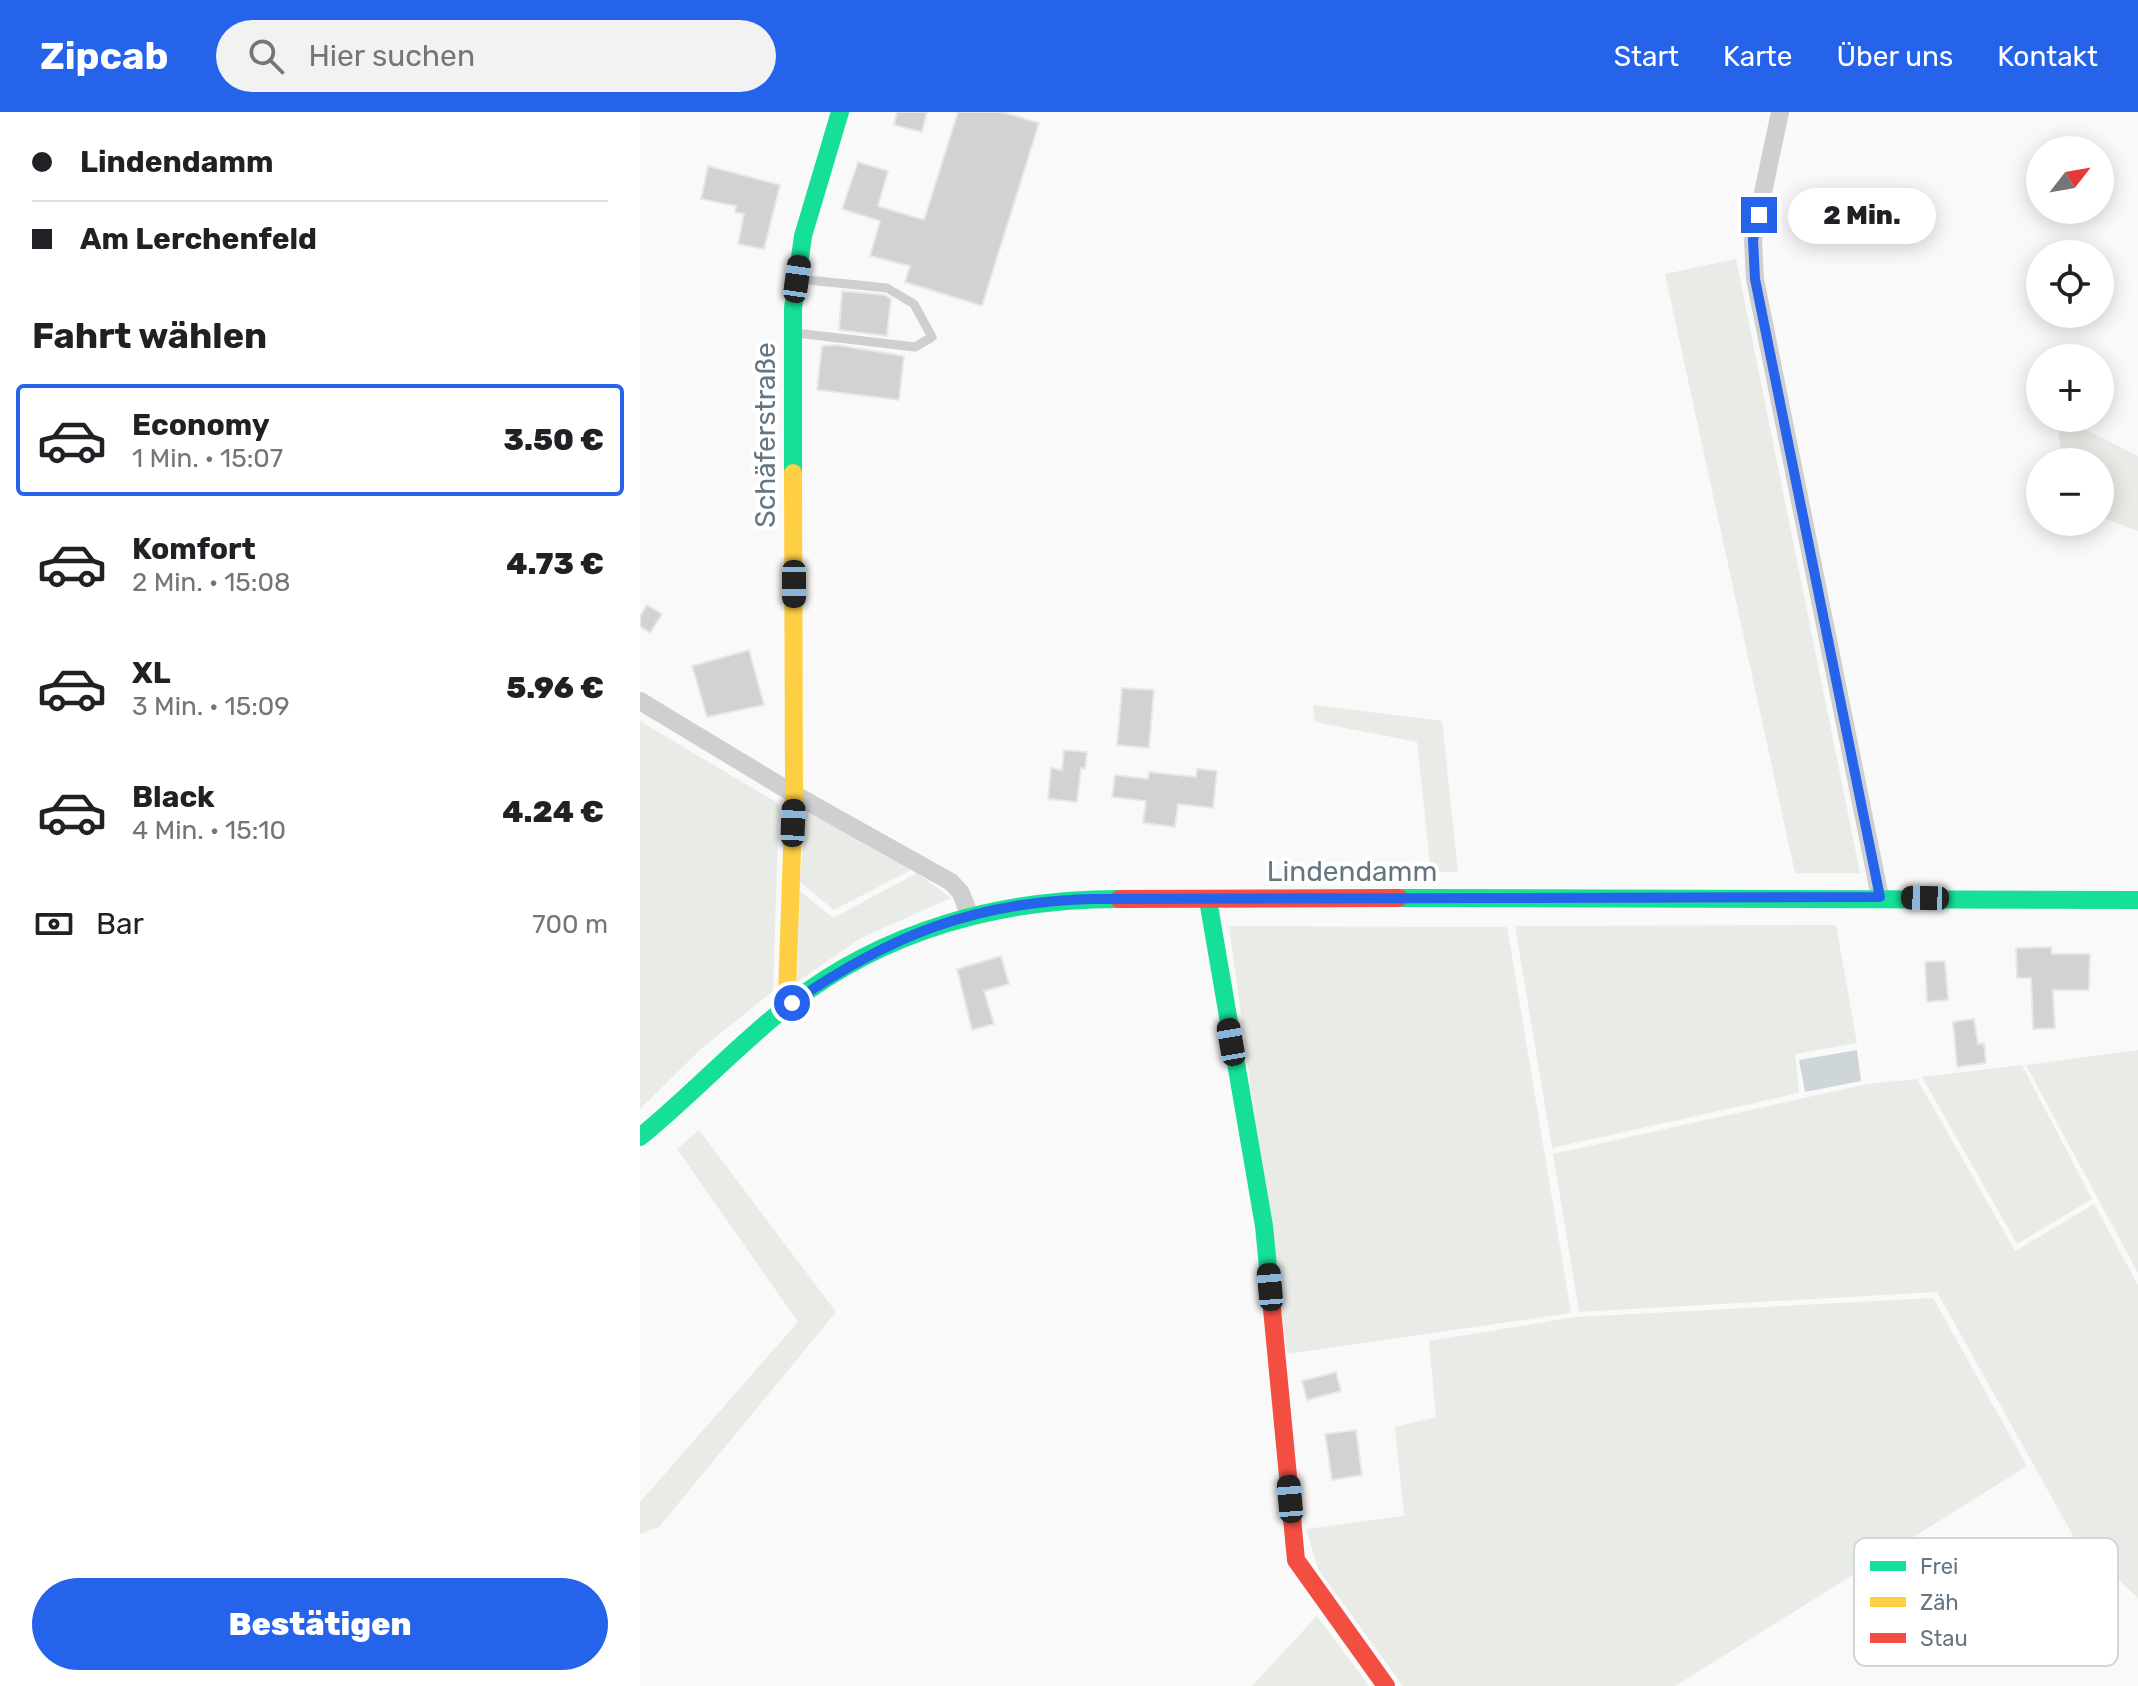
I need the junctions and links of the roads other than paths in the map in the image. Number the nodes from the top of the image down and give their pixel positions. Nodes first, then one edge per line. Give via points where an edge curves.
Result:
1 (840, 112) edge
2 (1780, 112) edge
3 (797, 279) junction
4 (793, 333) junction
5 (640, 701) edge
6 (794, 794) junction
7 (1880, 897) junction
8 (1208, 900) junction
9 (2138, 900) edge
10 (969, 914) junction
11 (792, 1003) junction
12 (640, 1137) edge
13 (1386, 1686) edge

1 - 3 street, Schäferstraße via 803,236
2 - 7 street via 1753,240 1755,279
3 - 4 street, Schäferstraße
3 - 4 lane via 887,288 914,304 932,337 915,347
4 - 6 street, Schäferstraße
5 - 6 street
6 - 10 street via 951,882
6 - 11 street, Schäferstraße via 787,994
7 - 8 street, Lindendamm
7 - 9 street, Lindendamm
8 - 10 street, Lindendamm via 1070,900
8 - 13 street via 1264,1226 1296,1560
10 - 11 street, Lindendamm via 876,950
11 - 12 street, Lindendamm

